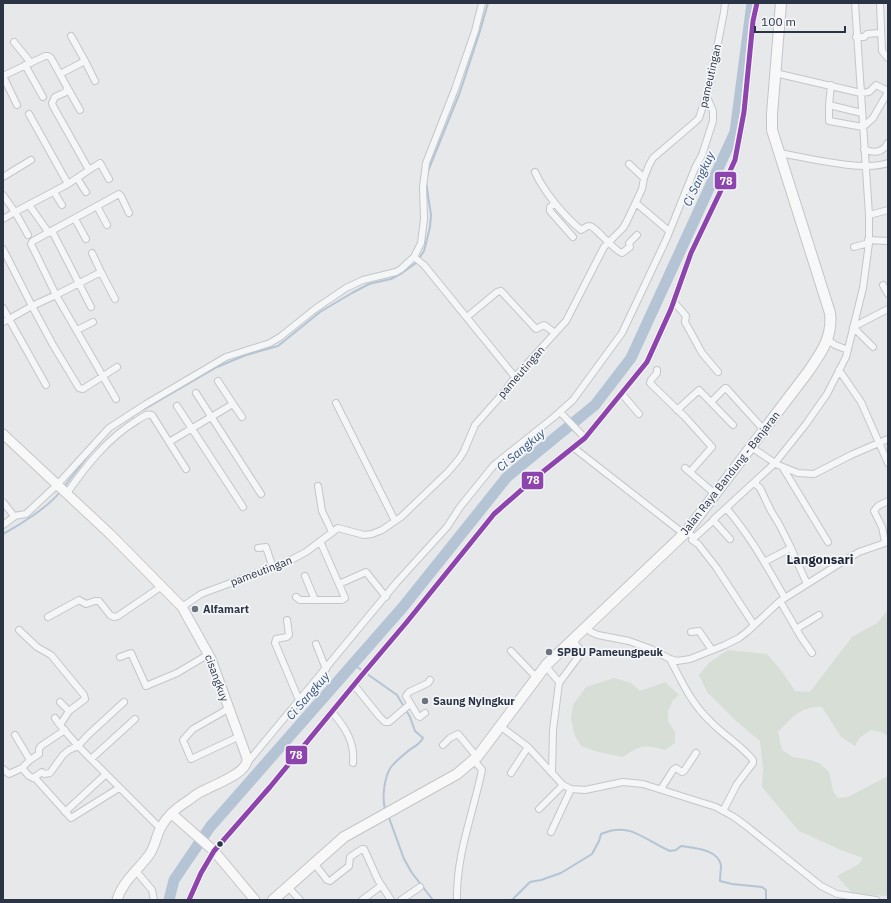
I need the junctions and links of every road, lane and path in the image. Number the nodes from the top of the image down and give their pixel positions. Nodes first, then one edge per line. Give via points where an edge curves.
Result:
1 (482, 3) edge
2 (725, 3) edge
3 (756, 3) edge
4 (781, 3) edge
5 (856, 3) edge
6 (880, 3) edge
7 (880, 23) junction
8 (888, 23) edge
9 (880, 33) junction
10 (71, 36) dead end
11 (857, 37) junction
12 (14, 42) dead end
13 (888, 58) edge
14 (85, 61) junction
15 (28, 64) junction
16 (775, 73) junction
17 (60, 74) junction
18 (95, 81) dead end
19 (831, 85) junction
20 (67, 87) junction
21 (888, 91) edge
22 (861, 93) junction
23 (43, 97) dead end
24 (707, 97) junction
25 (17, 105) dead end
26 (829, 105) junction
27 (80, 110) dead end
28 (862, 113) junction
29 (29, 114) dead end
30 (862, 127) junction
31 (888, 144) edge
32 (864, 149) junction
33 (779, 153) junction
34 (31, 160) dead end
35 (888, 163) edge
36 (629, 164) dead end
37 (865, 166) junction
38 (89, 170) junction
39 (535, 172) dead end
40 (4, 174) edge
41 (77, 178) junction
42 (644, 178) junction
43 (109, 179) dead end
44 (68, 184) junction
45 (54, 192) junction
46 (86, 192) dead end
47 (3, 195) edge
48 (555, 203) junction
49 (636, 203) junction
50 (29, 205) junction
51 (62, 205) dead end
52 (97, 206) junction
53 (888, 210) edge
54 (15, 212) junction
55 (129, 212) dead end
56 (869, 215) junction
57 (3, 219) edge
58 (75, 219) junction
59 (107, 225) dead end
60 (669, 231) junction
61 (50, 232) junction
62 (28, 234) dead end
63 (637, 235) dead end
64 (573, 237) dead end
65 (86, 239) dead end
66 (888, 241) edge
67 (607, 242) junction
68 (869, 242) junction
69 (854, 247) dead end
70 (3, 249) edge
71 (92, 253) dead end
72 (417, 259) junction
73 (100, 272) junction
74 (79, 283) junction
75 (883, 285) dead end
76 (888, 294) edge
77 (56, 295) junction
78 (114, 299) dead end
79 (674, 302) junction
80 (32, 306) junction
81 (91, 307) dead end
82 (3, 308) edge
83 (888, 309) edge
84 (467, 317) junction
85 (6, 321) edge
86 (93, 322) dead end
87 (854, 327) junction
88 (77, 330) junction
89 (555, 333) junction
90 (828, 340) junction
91 (873, 347) dead end
92 (848, 350) junction
93 (117, 367) dead end
94 (840, 369) junction
95 (657, 370) dead end
96 (718, 372) dead end
97 (103, 376) junction
98 (515, 377) junction
99 (218, 381) dead end
100 (46, 385) dead end
101 (196, 393) dead end
102 (622, 394) junction
103 (116, 399) dead end
104 (711, 402) junction
105 (336, 403) dead end
106 (233, 404) junction
107 (177, 406) dead end
108 (677, 410) junction
109 (561, 413) junction
110 (639, 414) dead end
111 (212, 416) junction
112 (242, 418) dead end
113 (733, 425) dead end
114 (192, 429) junction
115 (764, 430) junction
116 (3, 434) edge
117 (584, 437) junction
118 (888, 439) edge
119 (169, 442) junction
120 (878, 443) junction
121 (751, 446) junction
122 (574, 448) junction
123 (775, 463) junction
124 (888, 463) edge
125 (784, 468) junction
126 (186, 469) dead end
127 (756, 482) junction
128 (318, 486) dead end
129 (62, 489) junction
130 (261, 494) dead end
131 (716, 494) junction
132 (888, 501) edge
133 (3, 502) edge
134 (243, 507) dead end
135 (728, 507) junction
136 (15, 516) junction
137 (715, 519) junction
138 (395, 521) junction
139 (3, 525) edge
140 (332, 532) junction
141 (688, 534) junction
142 (730, 539) dead end
143 (320, 541) junction
144 (828, 542) dead end
145 (887, 542) edge
146 (258, 548) dead end
147 (790, 548) junction
148 (764, 562) junction
149 (273, 568) junction
150 (305, 576) dead end
151 (339, 584) junction
152 (807, 584) junction
153 (162, 586) junction
154 (296, 597) dead end
155 (386, 597) junction
156 (782, 599) junction
157 (315, 600) junction
158 (182, 607) junction
159 (819, 615) dead end
160 (48, 617) dead end
161 (287, 620) dead end
162 (754, 625) junction
163 (587, 626) junction
164 (796, 629) junction
165 (19, 630) dead end
166 (691, 632) dead end
167 (574, 638) junction
168 (316, 644) dead end
169 (712, 650) junction
170 (511, 651) dead end
171 (812, 653) dead end
172 (209, 654) junction
173 (120, 657) dead end
174 (670, 659) junction
175 (547, 664) junction
176 (326, 669) junction
177 (536, 677) junction
178 (430, 680) dead end
179 (559, 682) junction
180 (354, 685) junction
181 (299, 700) junction
182 (60, 702) dead end
183 (124, 702) dead end
184 (407, 706) junction
185 (228, 709) junction
186 (69, 711) junction
187 (332, 712) junction
188 (424, 713) dead end
189 (55, 718) dead end
190 (135, 718) dead end
191 (501, 726) junction
192 (62, 728) junction
193 (15, 735) dead end
194 (238, 738) junction
195 (442, 745) dead end
196 (78, 746) junction
197 (528, 746) junction
198 (696, 753) dead end
199 (475, 758) junction
200 (30, 760) junction
201 (91, 760) junction
202 (353, 763) dead end
203 (246, 764) junction
204 (22, 768) junction
205 (3, 769) edge
206 (511, 773) dead end
207 (552, 773) junction
208 (106, 774) junction
209 (33, 778) junction
210 (563, 785) junction
211 (119, 788) junction
212 (571, 789) junction
213 (660, 789) junction
214 (539, 809) dead end
215 (723, 811) junction
216 (65, 812) junction
217 (172, 814) junction
218 (160, 828) junction
219 (551, 832) dead end
220 (212, 849) junction
221 (314, 863) junction
222 (136, 871) junction
223 (381, 886) junction
224 (288, 887) junction
225 (420, 887) dead end
226 (117, 900) edge
227 (154, 900) edge
228 (189, 900) edge
229 (255, 900) edge
230 (273, 900) edge
231 (300, 900) edge
232 (362, 900) edge
233 (391, 900) edge
234 (401, 900) edge
235 (457, 900) edge
236 (876, 900) edge

1 - 72 street via 455,89 426,164 421,243
2 - 24 street, pameutingan
3 - 79 street via 744,112 735,160 691,253
4 - 16 main road, Jalan Raya Bandung - Banjaran
5 - 11 street
6 - 7 street
7 - 8 street
7 - 9 street
9 - 11 street
9 - 13 street via 882,50
10 - 14 street
11 - 22 street
12 - 15 street
14 - 17 street
14 - 18 street
15 - 17 street via 48,56
15 - 23 street
15 - 25 street via 3,76
16 - 19 street
16 - 33 main road, Jalan Raya Bandung - Banjaran via 771,122
17 - 20 street
19 - 22 street
19 - 26 street
20 - 27 street
20 - 38 street via 66,92 55,97 52,103
21 - 22 street via 876,85 869,92
21 - 30 street via 873,118
22 - 28 street
24 - 42 street, pameutingan via 699,118 653,158
24 - 60 street via 714,121
26 - 28 street
26 - 30 street via 829,121
28 - 30 street
29 - 44 street
30 - 32 street
31 - 32 street via 878,152
32 - 37 street
33 - 37 street
33 - 90 main road, Jalan Raya Bandung - Banjaran via 830,313
34 - 40 street
35 - 37 street
36 - 42 street
37 - 56 street
38 - 41 street
38 - 43 street via 100,163
39 - 48 street
41 - 44 street
41 - 46 street
42 - 49 street, pameutingan
44 - 45 street
45 - 50 street
45 - 51 street
47 - 54 street
48 - 64 street via 550,207 550,211
48 - 67 street via 579,229 592,226
49 - 60 street
49 - 67 street, pameutingan via 623,228
50 - 54 street
50 - 61 street
52 - 55 street via 119,194
52 - 58 street
52 - 59 street
53 - 56 street
54 - 57 street
54 - 62 street
56 - 68 street
58 - 61 street
58 - 65 street
60 - 109 street via 622,333
61 - 74 street
61 - 77 street via 31,244
63 - 67 street via 629,243 630,247 622,253
66 - 68 street
67 - 89 street, pameutingan via 566,321
68 - 69 street
68 - 87 street via 863,288
70 - 80 street
71 - 73 street
72 - 84 street
72 - 129 street via 396,272 363,280 346,288 270,343 226,357 146,404 109,428
73 - 74 street
73 - 78 street
74 - 77 street
74 - 81 street
75 - 76 street
77 - 80 street
77 - 88 street
79 - 96 street via 686,316 685,322 702,353
79 - 102 street via 647,362
80 - 85 street
80 - 97 street via 79,388 83,389
82 - 85 street
83 - 87 street
84 - 89 street via 501,291 536,329 545,325
84 - 98 street
85 - 100 street
86 - 88 street
87 - 91 street
87 - 92 street
88 - 97 street
89 - 98 street, pameutingan
90 - 92 street
90 - 115 main road, Jalan Raya Bandung - Banjaran via 808,372
92 - 94 street
93 - 97 street
94 - 120 street via 838,370 860,402
94 - 123 street via 820,406
95 - 108 street via 650,383
97 - 103 street
98 - 138 street, pameutingan via 476,425 459,459 422,498
99 - 106 street
101 - 111 street
102 - 110 street
102 - 117 street
104 - 108 street via 699,390
104 - 113 street
104 - 115 street via 726,388
105 - 138 street
106 - 111 street
106 - 112 street
107 - 114 street
108 - 131 street via 712,447 688,470
109 - 117 street
109 - 155 street via 494,465 447,527
111 - 114 street
111 - 130 street
114 - 119 street
114 - 134 street
115 - 121 main road, Jalan Raya Bandung - Banjaran
116 - 129 street, cisangkuy
117 - 122 street
118 - 120 street
119 - 126 street
119 - 129 street via 152,415 148,414 128,426 105,446
120 - 124 street
120 - 125 street via 814,474
121 - 123 street
121 - 131 main road, Jalan Raya Bandung - Banjaran
122 - 141 street
122 - 180 street via 494,514
123 - 125 street
123 - 127 street
125 - 144 street
127 - 135 street
127 - 147 street via 754,483 760,488
128 - 140 street via 322,511
129 - 136 street via 26,514
129 - 153 street, cisangkuy
131 - 141 main road, Jalan Raya Bandung - Banjaran
132 - 145 street via 874,511
133 - 136 street
135 - 137 street
135 - 148 street via 726,508 740,523
136 - 139 street
137 - 141 street
137 - 142 street via 713,520
138 - 140 street, pameutingan via 372,534 364,535 338,528
140 - 143 street, pameutingan
141 - 162 street via 716,567
141 - 163 main road, Jalan Raya Bandung - Banjaran
143 - 149 street, pameutingan via 306,552
143 - 151 street
145 - 152 street via 859,552
146 - 149 street via 266,547
147 - 148 street
147 - 152 street
148 - 156 street
149 - 158 street, pameutingan via 201,594
150 - 157 street
151 - 155 street via 366,572
151 - 157 street via 344,599
152 - 156 street
153 - 158 street, cisangkuy
153 - 160 street via 118,616 110,615 99,601 86,604 79,600
154 - 157 street via 300,600
155 - 176 street
156 - 162 street
156 - 164 street
158 - 172 street, cisangkuy
159 - 164 street
161 - 181 street via 289,635 276,640 275,643
162 - 169 street via 739,638
163 - 167 main road, Jalan Raya Bandung - Banjaran
163 - 174 street via 591,632 598,635 651,649
164 - 171 street
165 - 186 street via 37,647 51,655 84,695 85,699
166 - 169 street via 699,631
167 - 175 main road, Jalan Raya Bandung - Banjaran
167 - 179 street via 580,654
168 - 176 street
169 - 174 street via 690,659
170 - 177 street
172 - 173 street via 147,686 130,653
172 - 185 street, cisangkuy
174 - 215 street via 696,706 753,760
175 - 177 main road, Jalan Raya Bandung - Banjaran
175 - 179 street
176 - 181 street
177 - 191 main road, Jalan Raya Bandung - Banjaran
178 - 184 street via 409,692 406,696
179 - 207 street via 553,730
180 - 184 street via 385,722 389,722
180 - 187 street
181 - 203 street
182 - 186 street
183 - 196 street
184 - 188 street via 419,717
185 - 194 street, cisangkuy
185 - 194 street via 193,729 183,740 191,759
186 - 192 street
187 - 202 street via 348,735 353,750
187 - 220 street via 270,787
189 - 192 street
190 - 201 street
191 - 197 street
191 - 199 main road, Jalan Raya Bandung - Banjaran
192 - 196 street
192 - 200 street via 41,746 39,754
193 - 200 street
194 - 203 street, cisangkuy via 247,758
195 - 199 street via 458,734
196 - 201 street
196 - 209 street via 63,755 53,771 44,774 42,772
197 - 206 street
197 - 207 street
198 - 213 street via 684,771 676,768 673,770
199 - 221 main road, Jalan Raya Bandung - Banjaran via 457,774 344,837
199 - 235 street via 482,770 463,843
200 - 204 street
201 - 208 street
203 - 217 street via 234,775 184,803
204 - 205 street via 10,774
204 - 209 street
207 - 210 street
208 - 211 street
208 - 216 street
209 - 216 street via 39,781
210 - 212 street
210 - 214 street
211 - 216 street via 71,818
211 - 218 street
212 - 213 street via 585,790 623,782
212 - 219 street
213 - 215 street
215 - 236 street via 745,825 821,886 837,894
217 - 218 street
217 - 220 street
218 - 222 street via 150,854
220 - 228 street
220 - 229 street
221 - 223 street via 330,881 349,866 350,858 364,849
221 - 224 main road, Jalan Raya Bandung - Banjaran
222 - 226 street via 121,889
222 - 227 street via 152,890
223 - 232 street
223 - 233 street
224 - 230 main road, Jalan Raya Bandung - Banjaran
224 - 231 street
225 - 234 street

